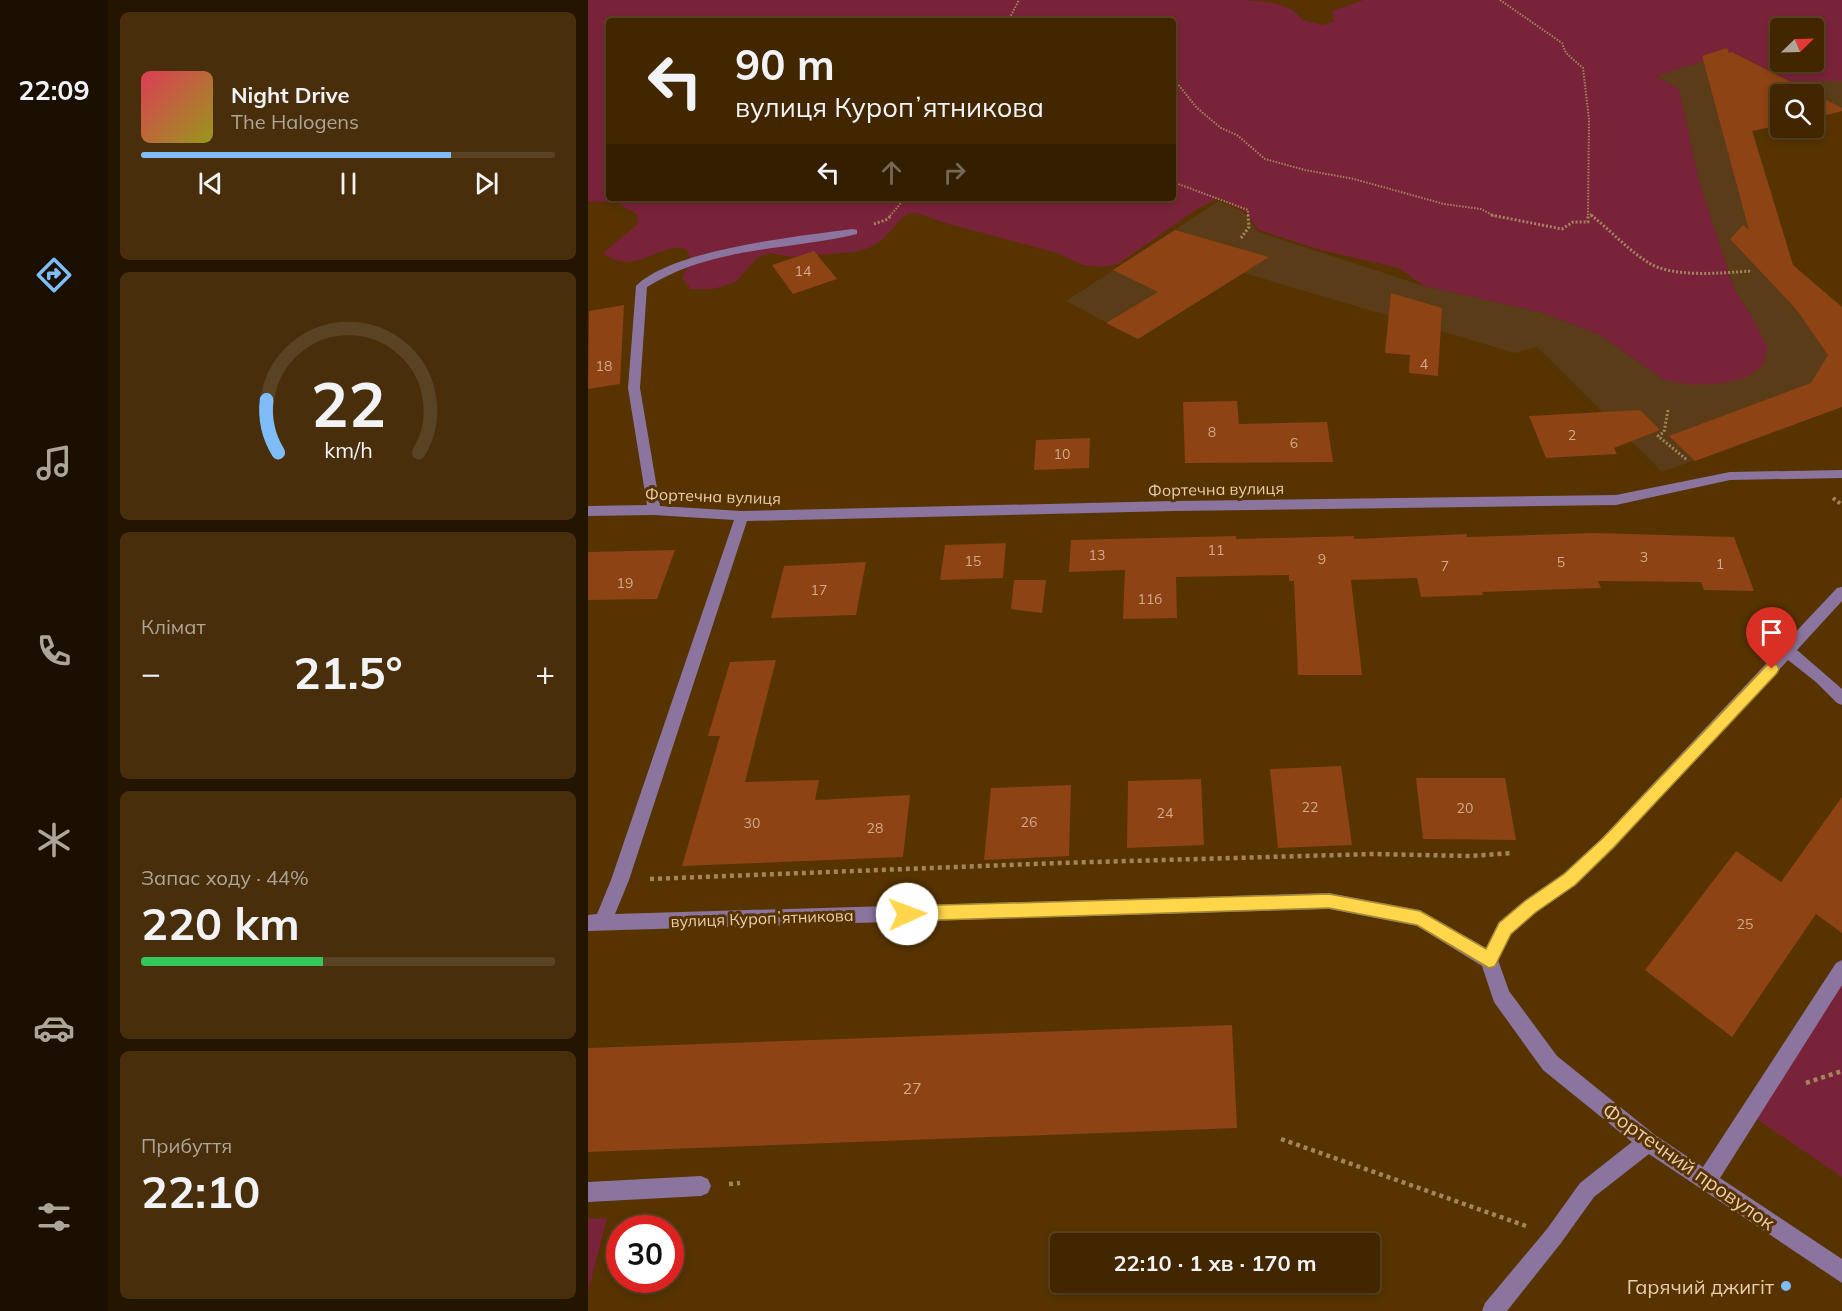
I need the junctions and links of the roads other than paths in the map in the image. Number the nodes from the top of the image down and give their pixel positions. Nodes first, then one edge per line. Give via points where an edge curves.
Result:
1 (853, 232) road end
2 (1842, 474) edge
3 (588, 510) edge
4 (654, 510) junction
5 (742, 516) junction
6 (1842, 592) edge
7 (1788, 652) junction
8 (1842, 699) edge
9 (595, 923) edge
10 (1489, 960) junction
11 (1842, 969) edge
12 (1648, 1142) junction
13 (1706, 1181) junction
14 (701, 1186) dead end
15 (588, 1192) edge
16 (1842, 1272) edge
17 (1494, 1311) edge

1 - 4 street via 755,247 678,266 642,286 634,388
2 - 5 street, Фортечна вулиця via 1730,476 1616,500
3 - 4 street, Фортечна вулиця
4 - 5 street, Фортечна вулиця
5 - 9 street via 620,880
6 - 7 street
7 - 8 street
7 - 10 street via 1600,850 1570,879 1505,928
9 - 10 street, вулиця Куропʼятникова via 1329,901 1420,918
10 - 12 street, Фортечний провулок via 1501,996 1550,1063
11 - 13 street
12 - 13 street, Фортечний провулок
12 - 17 street via 1587,1190
13 - 16 street, Фортечний провулок
14 - 15 street

